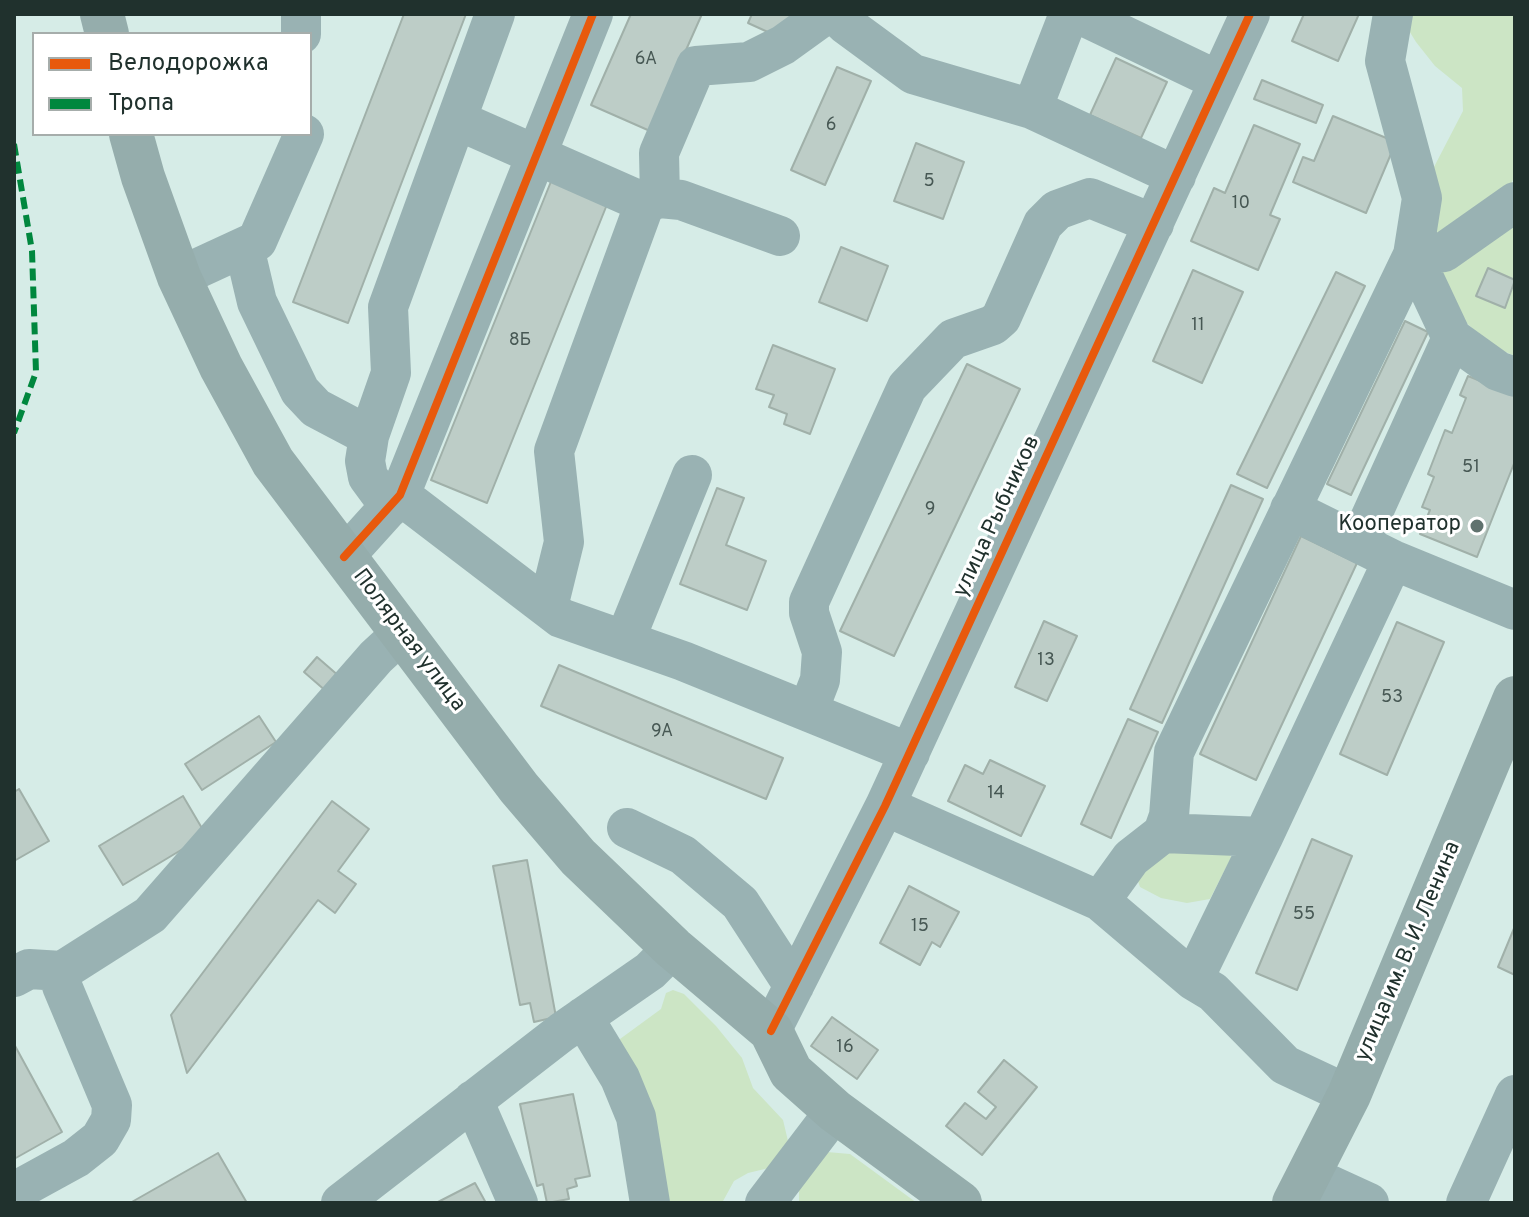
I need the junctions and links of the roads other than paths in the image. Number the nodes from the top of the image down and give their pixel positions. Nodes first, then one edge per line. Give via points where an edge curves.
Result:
1 (495, 14) edge
2 (593, 14) edge
3 (826, 14) edge
4 (841, 14) edge
5 (1069, 14) edge
6 (1079, 14) edge
7 (1250, 14) edge
8 (1393, 14) edge
9 (1142, 28) edge
10 (1219, 81) junction
11 (1032, 109) junction
12 (457, 120) junction
13 (132, 136) edge
14 (303, 136) edge
15 (536, 155) junction
16 (1176, 176) junction
17 (652, 201) junction
18 (1515, 202) edge
19 (1154, 224) junction
20 (780, 236) dead end
21 (244, 247) junction
22 (1413, 255) junction
23 (179, 277) junction
24 (1452, 338) junction
25 (1515, 377) edge
26 (369, 436) junction
27 (692, 475) dead end
28 (395, 501) junction
29 (1290, 509) junction
30 (1376, 552) junction
31 (344, 557) junction
32 (1511, 597) edge
33 (548, 607) junction
34 (401, 634) junction
35 (625, 640) junction
36 (1515, 698) edge
37 (808, 711) junction
38 (1504, 752) edge
39 (910, 753) junction
40 (885, 806) junction
41 (627, 828) dead end
42 (1163, 833) junction
43 (1263, 837) junction
44 (1100, 901) junction
45 (673, 948) junction
46 (62, 971) junction
47 (14, 977) edge
48 (1193, 980) junction
49 (794, 986) junction
50 (583, 1017) junction
51 (771, 1031) junction
52 (1349, 1095) junction
53 (1515, 1095) edge
54 (473, 1100) junction
55 (835, 1111) junction
56 (1302, 1189) edge
57 (14, 1192) edge
58 (341, 1203) edge
59 (518, 1203) edge
60 (650, 1203) edge
61 (766, 1203) edge
62 (960, 1203) edge
63 (1369, 1203) edge
64 (1466, 1203) edge

1 - 12 street
2 - 15 street
3 - 17 street via 749,62 696,66 659,153
4 - 11 street via 845,24 913,74
5 - 11 street
6 - 9 street
7 - 10 street, улица Рыбников
8 - 22 street via 1385,61 1422,198
9 - 10 street
10 - 16 street, улица Рыбников
11 - 16 street
12 - 15 street
12 - 26 street via 388,307 391,373
13 - 23 main road, Полярная улица
14 - 21 street via 257,241
15 - 17 street
15 - 28 street
16 - 19 street, улица Рыбников
17 - 20 street via 681,200
17 - 33 street via 554,451 564,542
18 - 22 street via 1444,252
19 - 37 street via 1090,198 1057,210 1043,224 1001,318 953,339 907,387 809,602 822,652 820,680
19 - 39 street, улица Рыбников
21 - 23 street
21 - 26 street via 257,302 300,391 316,408
22 - 24 street
22 - 29 street
23 - 31 main road, Полярная улица via 273,462
24 - 25 street
24 - 30 street
26 - 28 street via 368,477
27 - 35 street
28 - 31 street
28 - 33 street
29 - 30 street
29 - 42 street via 1174,752
30 - 32 street
30 - 43 street
31 - 34 main road, Полярная улица
33 - 35 street via 561,618
34 - 45 main road, Полярная улица via 578,857
34 - 46 street via 150,915
35 - 37 street
36 - 38 main road, улица им. В. И. Ленина
37 - 39 street
38 - 52 main road, улица им. В. И. Ленина
39 - 40 street, улица Рыбников
40 - 44 street
40 - 49 street, улица Рыбников
41 - 49 street via 683,855 740,903
42 - 43 street
42 - 44 street via 1131,858
43 - 48 street
44 - 48 street
45 - 50 street via 650,971
45 - 51 main road, Полярная улица
46 - 47 street via 29,969
46 - 57 street via 62,986 112,1105 111,1120 100,1139 76,1158
48 - 52 street via 1213,992 1285,1065
49 - 51 street, улица Рыбников
50 - 54 street
50 - 60 street via 620,1078 636,1117
51 - 55 main road via 791,1072
52 - 56 main road, улица им. В. И. Ленина
53 - 64 street
54 - 58 street
54 - 59 street
55 - 61 street
55 - 62 main road
56 - 63 street

